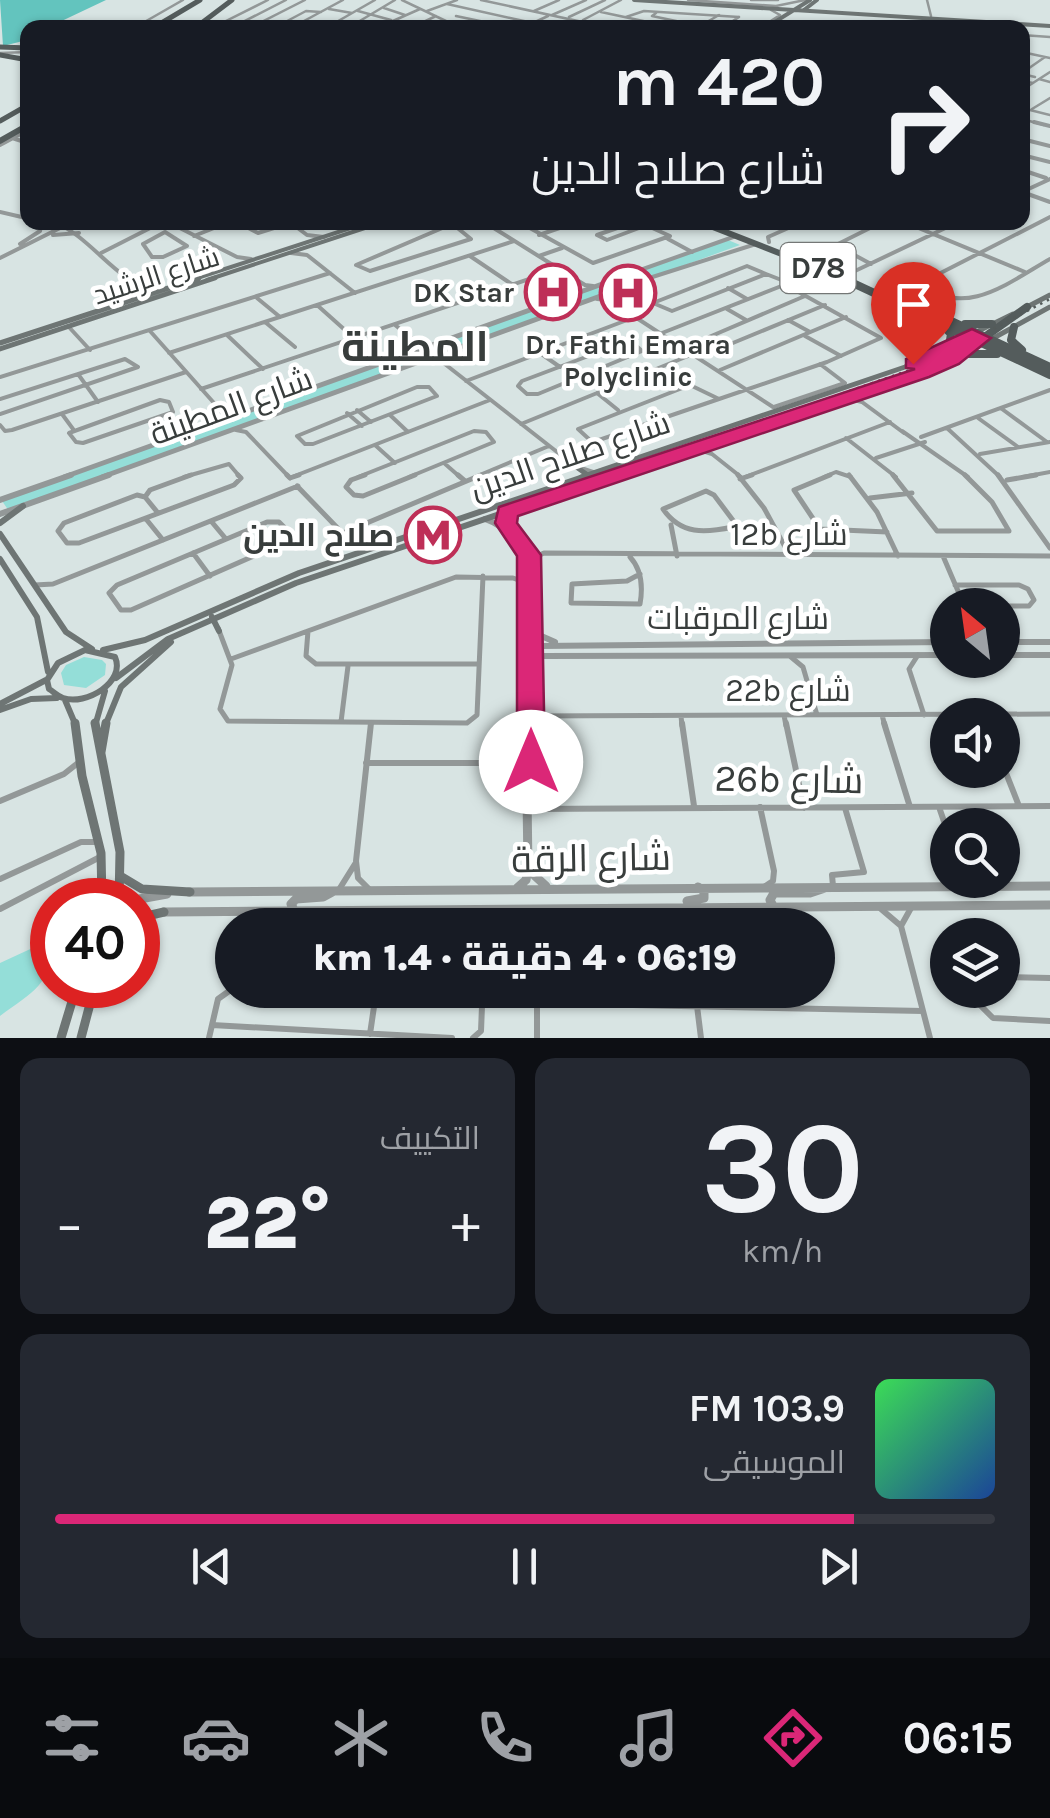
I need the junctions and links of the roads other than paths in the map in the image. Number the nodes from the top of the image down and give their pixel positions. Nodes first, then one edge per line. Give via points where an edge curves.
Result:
1 (268, 0) edge
2 (286, 0) edge
3 (304, 0) edge
4 (343, 0) edge
5 (375, 0) edge
6 (395, 0) edge
7 (402, 0) edge
8 (457, 0) edge
9 (481, 0) edge
10 (558, 0) edge
11 (586, 0) edge
12 (605, 0) edge
13 (631, 0) edge
14 (668, 0) edge
15 (688, 0) edge
16 (778, 0) edge
17 (812, 0) edge
18 (927, 0) edge
19 (203, 1) edge
20 (229, 1) edge
21 (619, 1) edge
22 (186, 2) edge
23 (764, 2) edge
24 (747, 3) edge
25 (447, 4) junction
26 (549, 4) junction
27 (575, 5) junction
28 (698, 5) junction
29 (719, 6) junction
30 (380, 8) junction
31 (568, 8) junction
32 (588, 8) junction
33 (759, 8) junction
34 (250, 9) junction
35 (472, 9) junction
36 (800, 9) junction
37 (323, 10) junction
38 (423, 10) junction
39 (264, 11) junction
40 (534, 11) junction
41 (659, 11) junction
42 (354, 12) junction
43 (602, 12) junction
44 (837, 12) junction
45 (855, 12) junction
46 (874, 13) junction
47 (370, 14) junction
48 (696, 14) junction
49 (405, 15) junction
50 (498, 15) junction
51 (552, 15) junction
52 (719, 15) junction
53 (436, 16) junction
54 (456, 16) junction
55 (930, 16) junction
56 (509, 17) junction
57 (626, 17) junction
58 (566, 18) junction
59 (790, 18) junction
60 (450, 19) dead end
61 (779, 19) joint
62 (158, 20) edge
63 (158, 20) edge
64 (162, 20) edge
65 (205, 20) edge
66 (228, 20) edge
67 (245, 20) edge
68 (266, 20) edge
69 (289, 20) edge
70 (305, 20) edge
71 (340, 20) edge
72 (360, 20) edge
73 (394, 20) joint
74 (427, 20) edge
75 (446, 20) edge
76 (473, 20) edge
77 (487, 20) edge
78 (503, 20) edge
79 (524, 20) edge
80 (539, 20) edge
81 (576, 20) edge
82 (583, 20) edge
83 (640, 20) edge
84 (671, 20) edge
85 (710, 20) edge
86 (734, 20) edge
87 (772, 20) edge
88 (786, 20) edge
89 (963, 20) edge
90 (990, 20) edge
91 (1030, 53) edge
92 (1033, 54) junction
93 (1030, 56) edge
94 (1048, 57) edge
95 (1050, 72) edge
96 (1030, 76) edge
97 (1037, 78) junction
98 (1030, 82) edge
99 (1050, 82) edge
100 (1033, 83) junction
101 (1030, 85) edge
102 (1050, 217) edge
103 (1039, 222) junction
104 (1030, 226) edge
105 (1050, 226) edge
106 (41, 230) edge
107 (51, 230) edge
108 (72, 230) edge
109 (148, 230) edge
110 (182, 230) edge
111 (209, 230) edge
112 (301, 230) edge
113 (345, 230) edge
114 (357, 230) edge
115 (437, 230) edge
116 (456, 230) edge
117 (497, 230) edge
118 (532, 230) edge
119 (554, 230) edge
120 (610, 230) edge
121 (634, 230) edge
122 (654, 230) edge
123 (719, 230) edge
124 (724, 230) edge
125 (729, 230) edge
126 (784, 230) edge
127 (866, 230) edge
128 (923, 230) edge
129 (942, 230) edge
130 (1023, 230) edge
131 (933, 234) junction
132 (81, 235) junction
133 (307, 235) junction
134 (540, 235) junction
135 (666, 235) junction
136 (194, 236) junction
137 (737, 236) junction
138 (324, 237) junction
139 (130, 238) junction
140 (514, 241) junction
141 (722, 241) junction
142 (764, 242) junction
143 (24, 244) junction
144 (144, 244) junction
145 (307, 245) junction
146 (710, 246) junction
147 (562, 248) junction
148 (432, 252) junction
149 (692, 252) junction
150 (977, 252) junction
151 (101, 253) junction
152 (288, 253) junction
153 (0, 256) edge
154 (234, 256) junction
155 (307, 256) junction
156 (470, 256) junction
157 (539, 256) junction
158 (705, 258) junction
159 (1050, 258) edge
160 (255, 259) junction
161 (448, 263) junction
162 (871, 264) junction
163 (236, 265) junction
164 (806, 267) junction
165 (559, 269) junction
166 (1024, 272) junction
167 (768, 273) junction
168 (330, 274) junction
169 (855, 277) junction
170 (785, 283) junction
171 (513, 285) junction
172 (134, 286) junction
173 (583, 288) junction
174 (728, 288) junction
175 (156, 291) junction
176 (355, 293) junction
177 (807, 295) junction
178 (1050, 295) edge
179 (609, 297) junction
180 (132, 298) junction
181 (257, 298) junction
182 (748, 299) junction
183 (316, 305) junction
184 (824, 305) junction
185 (103, 307) junction
186 (1027, 307) junction
187 (1050, 307) edge
188 (725, 308) junction
189 (917, 312) junction
190 (635, 316) junction
191 (846, 316) junction
192 (280, 317) junction
193 (80, 320) junction
194 (746, 320) junction
195 (788, 320) junction
196 (933, 320) junction
197 (954, 321) junction
198 (265, 322) junction
199 (67, 324) junction
200 (992, 324) junction
201 (396, 325) junction
202 (1014, 327) junction
203 (74, 332) junction
204 (150, 332) junction
205 (227, 334) junction
206 (662, 334) junction
207 (807, 334) junction
208 (981, 338) junction
209 (355, 339) junction
210 (2, 343) edge
211 (949, 346) junction
212 (295, 347) dead end
213 (417, 348) junction
214 (90, 350) junction
215 (540, 352) junction
216 (170, 353) junction
217 (693, 354) junction
218 (965, 354) junction
219 (841, 356) junction
220 (1012, 356) junction
221 (443, 357) junction
222 (952, 360) junction
223 (820, 364) junction
224 (560, 366) junction
225 (605, 367) junction
226 (1048, 368) edge
227 (263, 369) junction
228 (720, 370) junction
229 (186, 372) junction
230 (78, 374) junction
231 (0, 377) edge
232 (466, 381) junction
233 (624, 382) junction
234 (87, 386) junction
235 (38, 387) junction
236 (835, 388) junction
237 (202, 389) junction
238 (748, 389) junction
239 (860, 392) junction
240 (1050, 392) edge
241 (597, 393) junction
242 (844, 397) junction
243 (0, 398) edge
244 (46, 399) junction
245 (719, 399) junction
246 (490, 400) junction
247 (98, 402) junction
248 (862, 402) junction
249 (1002, 408) junction
250 (773, 409) junction
251 (357, 410) junction
252 (620, 411) junction
253 (222, 412) junction
254 (348, 413) junction
255 (0, 414) edge
256 (62, 414) junction
257 (238, 415) junction
258 (390, 415) junction
259 (978, 418) junction
260 (218, 422) junction
261 (372, 422) junction
262 (890, 422) junction
263 (250, 424) junction
264 (521, 424) junction
265 (362, 426) junction
266 (1, 427) edge
267 (74, 430) junction
268 (233, 430) junction
269 (948, 430) junction
270 (902, 431) junction
271 (246, 432) junction
272 (408, 432) junction
273 (938, 433) junction
274 (918, 437) junction
275 (846, 438) junction
276 (1048, 442) edge
277 (713, 443) junction
278 (924, 443) junction
279 (375, 445) junction
280 (550, 446) junction
281 (1018, 448) junction
282 (696, 449) junction
283 (713, 454) junction
284 (980, 454) junction
285 (876, 458) junction
286 (395, 463) junction
287 (444, 463) junction
288 (575, 466) junction
289 (1050, 472) edge
290 (594, 475) junction
291 (60, 478) junction
292 (290, 478) junction
293 (740, 479) junction
294 (1007, 480) junction
295 (574, 481) junction
296 (465, 482) junction
297 (298, 486) junction
298 (546, 490) junction
299 (912, 493) junction
300 (46, 497) junction
301 (145, 497) junction
302 (869, 498) junction
303 (0, 500) edge
304 (538, 501) junction
305 (23, 506) junction
306 (507, 512) junction
307 (158, 513) junction
308 (0, 514) edge
309 (494, 516) junction
310 (145, 518) junction
311 (484, 519) junction
312 (210, 521) junction
313 (0, 523) edge
314 (671, 524) junction
315 (502, 526) junction
316 (682, 529) junction
317 (888, 532) junction
318 (342, 533) junction
319 (0, 534) edge
320 (674, 534) junction
321 (226, 539) junction
322 (162, 540) junction
323 (353, 544) junction
324 (1050, 548) edge
325 (369, 550) junction
326 (193, 553) junction
327 (348, 556) junction
328 (628, 556) junction
329 (644, 556) junction
330 (677, 556) junction
331 (790, 556) junction
332 (898, 556) junction
333 (944, 556) junction
334 (1050, 556) edge
335 (0, 559) edge
336 (529, 560) junction
337 (638, 564) junction
338 (524, 571) junction
339 (640, 574) junction
340 (210, 576) junction
341 (483, 576) junction
342 (0, 580) edge
343 (15, 581) junction
344 (524, 582) junction
345 (627, 582) junction
346 (35, 584) junction
347 (53, 584) junction
348 (955, 585) junction
349 (259, 588) junction
350 (956, 588) edge
351 (642, 590) junction
352 (43, 596) junction
353 (1020, 606) edge
354 (216, 616) junction
355 (201, 623) junction
356 (308, 630) junction
357 (530, 630) junction
358 (219, 631) junction
359 (182, 632) junction
360 (930, 642) edge
361 (1020, 642) edge
362 (1050, 642) edge
363 (648, 643) junction
364 (581, 645) junction
365 (98, 650) junction
366 (527, 654) junction
367 (918, 655) junction
368 (930, 655) edge
369 (1050, 655) edge
370 (577, 656) junction
371 (590, 656) junction
372 (788, 656) junction
373 (1020, 656) edge
374 (230, 659) junction
375 (480, 664) junction
376 (348, 665) junction
377 (530, 670) junction
378 (48, 677) junction
379 (116, 678) junction
380 (106, 688) junction
381 (62, 698) junction
382 (0, 707) edge
383 (1020, 714) edge
384 (1050, 714) edge
385 (784, 715) junction
386 (817, 715) junction
387 (882, 715) junction
388 (924, 715) junction
389 (930, 715) edge
390 (528, 716) junction
391 (681, 716) junction
392 (341, 722) junction
393 (371, 722) junction
394 (80, 760) junction
395 (529, 762) junction
396 (100, 763) junction
397 (366, 764) junction
398 (1012, 788) edge
399 (0, 801) edge
400 (694, 806) junction
401 (1020, 806) junction
402 (1050, 806) edge
403 (760, 807) junction
404 (910, 807) junction
405 (939, 807) joint
406 (804, 808) junction
407 (845, 808) junction
408 (530, 809) junction
409 (100, 842) junction
410 (102, 855) junction
411 (356, 862) junction
412 (122, 877) joint
413 (102, 878) edge
414 (0, 879) edge
415 (698, 886) junction
416 (930, 886) edge
417 (1020, 886) edge
418 (1050, 886) edge
419 (764, 887) junction
420 (830, 887) junction
421 (516, 888) junction
422 (550, 888) junction
423 (336, 890) junction
424 (372, 890) junction
425 (190, 892) junction
426 (160, 896) edge
427 (1050, 905) edge
428 (646, 906) junction
429 (774, 906) junction
430 (876, 907) junction
431 (912, 907) junction
432 (0, 908) edge
433 (294, 908) edge
434 (557, 908) edge
435 (215, 911) edge
436 (160, 912) edge
437 (164, 912) joint
438 (901, 926) junction
439 (1020, 977) edge
440 (1050, 978) edge
441 (70, 1008) edge
442 (89, 1008) edge
443 (216, 1008) edge
444 (374, 1008) edge
445 (481, 1008) edge
446 (537, 1008) edge
447 (697, 1008) edge
448 (787, 1008) edge
449 (978, 1008) edge
450 (923, 1011) junction
451 (1050, 1021) edge
452 (212, 1025) junction
453 (316, 1034) edge
454 (370, 1034) junction
455 (61, 1038) edge
456 (81, 1038) edge
457 (209, 1038) edge
458 (452, 1038) edge
459 (472, 1038) edge
460 (537, 1038) edge
461 (701, 1038) edge
462 (930, 1038) edge

1 - 34 street
2 - 39 street
3 - 68 street
4 - 37 street
5 - 42 street
6 - 30 street
7 - 38 street
8 - 25 street
9 - 40 street
10 - 26 street
11 - 27 street
12 - 32 street
13 - 28 street
13 - 29 main road
14 - 24 main road
15 - 24 street
16 - 23 street
17 - 23 main road via 792,6
17 - 24 street
17 - 36 main road
17 - 45 main road via 820,8
18 - 55 street
19 - 22 main road
19 - 64 main road
20 - 65 main road
21 - 43 street
22 - 62 main road
22 - 63 street
23 - 24 main road
23 - 36 main road
25 - 35 street
25 - 38 street
26 - 31 street
26 - 40 street
27 - 31 street
27 - 32 street
28 - 29 street
28 - 48 street
29 - 33 main road
29 - 87 street via 780,13
30 - 47 street
30 - 49 street
31 - 51 street
32 - 43 street
32 - 58 street
33 - 36 main road
33 - 61 main road via 782,12
34 - 39 street
34 - 66 street
35 - 50 street
35 - 54 street
36 - 44 main road
36 - 45 main road
36 - 46 main road
36 - 59 main road
36 - 61 main road
37 - 42 street
37 - 69 street
37 - 70 street
38 - 49 street
38 - 53 street
39 - 67 street
40 - 51 street
41 - 48 street
41 - 57 street
41 - 84 street via 652,16
42 - 47 street
42 - 71 street
43 - 57 street
43 - 82 street
44 - 59 main road
44 - 89 main road
45 - 46 main road
46 - 55 main road
47 - 72 street
47 - 73 street
48 - 52 street
49 - 73 street
50 - 56 street
50 - 77 street
51 - 58 street
51 - 80 street
52 - 85 street
52 - 86 street via 739,17
53 - 74 street
53 - 75 street
54 - 60 street
54 - 76 street
55 - 90 main road
56 - 78 street
56 - 79 street
57 - 83 street
58 - 81 street
59 - 88 main road
91 - 92 street
92 - 93 street
92 - 94 street
95 - 97 street
96 - 97 street
97 - 99 street
97 - 100 street
98 - 100 street
100 - 101 street
102 - 103 street
103 - 104 street
103 - 105 street
106 - 143 street
107 - 143 street
108 - 132 street
109 - 139 street
110 - 136 street
111 - 136 street
112 - 133 street
113 - 138 main road, شارع الرشيد
114 - 145 main road, شارع الرشيد
115 - 148 street via 355,264 370,271
116 - 148 street via 472,237
117 - 140 street
118 - 134 street
119 - 134 street
120 - 121 street via 597,235 606,240
122 - 135 street
123 - 141 main road
124 - 137 main road, D78
125 - 142 main road, D78
126 - 142 street
127 - 162 street via 836,245
128 - 131 street
129 - 131 street
130 - 150 street
131 - 150 street
131 - 162 street
132 - 143 street via 55,234
132 - 151 street
133 - 138 street
133 - 145 street
134 - 147 street
135 - 147 street via 599,262
135 - 149 street
136 - 154 street
137 - 141 street, شارع المطينة
137 - 142 main road, D78
138 - 145 main road, شارع الرشيد
139 - 144 street
139 - 151 street
140 - 156 street
140 - 157 street
141 - 146 street, شارع المطينة
142 - 158 street, شارع المطينة
142 - 164 main road, D78
142 - 169 main road, D78
143 - 153 street
144 - 144 street via 158,258 187,245 164,232
145 - 152 main road, شارع الرشيد
145 - 155 street
145 - 160 main road, شارع الرشيد
146 - 149 street, شارع المطينة
146 - 158 street via 736,244
147 - 157 street
148 - 161 street
149 - 173 street, شارع المطينة
150 - 166 street
150 - 166 street via 923,282 948,298 970,300
151 - 172 street
152 - 155 street
152 - 193 main road, شارع الرشيد
154 - 160 street
154 - 163 street
155 - 168 street
156 - 161 street
156 - 171 street
157 - 165 street
158 - 179 street, شارع المطينة
159 - 166 street
160 - 163 main road, شارع الرشيد
161 - 176 street
162 - 169 street
163 - 175 main road, شارع الرشيد
164 - 169 main road, D78
164 - 170 street
165 - 171 street
165 - 173 street
167 - 170 street
167 - 174 street
167 - 174 street via 745,266 654,303 672,311
168 - 176 street
168 - 181 street
169 - 189 main road, D78
169 - 197 main road, D78
170 - 177 street
170 - 182 street
171 - 201 street
172 - 175 street
172 - 180 street
173 - 213 street, شارع المطينة
174 - 182 street
175 - 180 main road, شارع الرشيد
176 - 183 street
177 - 184 street
177 - 194 street
178 - 186 main road, شارع صلاح الدين
179 - 190 street
179 - 221 street, شارع المطينة
180 - 185 main road, شارع الرشيد
181 - 192 street
181 - 204 street
182 - 188 street
183 - 192 street
183 - 209 street
184 - 191 street
184 - 195 street
185 - 199 main road
185 - 210 main road, شارع الرشيد
186 - 200 main road, شارع صلاح الدين
186 - 208 main road
187 - 202 main road, شارع صلاح الدين
188 - 194 street
188 - 206 street
189 - 196 main road, D78
189 - 208 main road
190 - 206 street
190 - 215 street
191 - 207 street
191 - 219 street via 881,337
192 - 198 street
193 - 199 main road, شارع الرشيد
193 - 203 street
194 - 195 street via 709,337 728,345
195 - 207 street
196 - 208 main road, D78
196 - 211 main road via 950,334
197 - 200 main road
197 - 208 main road, D78
198 - 205 street
198 - 212 street
199 - 203 street
199 - 210 main road, شارع الرشيد
200 - 208 main road, شارع صلاح الدين
201 - 209 street
201 - 213 street
202 - 208 main road, شارع صلاح الدين
202 - 226 main road via 1013,343
203 - 214 street
204 - 214 street
204 - 216 street
205 - 216 street
205 - 227 street
206 - 217 street
207 - 219 street
207 - 228 street
208 - 211 main road, شارع صلاح الدين
208 - 218 main road, شارع صلاح الدين
208 - 220 main road, D78
208 - 222 main road
208 - 226 main road
209 - 227 street
211 - 236 main road, شارع صلاح الدين
213 - 257 street, شارع المطينة
214 - 231 street
215 - 224 street
215 - 232 street
216 - 229 street
217 - 228 street
217 - 233 street
218 - 220 main road
218 - 222 main road, شارع صلاح الدين
219 - 223 street
220 - 226 main road, D78
221 - 232 street
221 - 263 street, شارع المطينة
222 - 239 main road, شارع صلاح الدين
223 - 236 street via 845,381
223 - 238 street
224 - 225 street via 623,342 642,350
224 - 225 street via 518,386 535,394
225 - 233 street
227 - 237 street
228 - 238 street
229 - 237 street
229 - 247 street
230 - 234 street
230 - 234 street via 126,359 138,367
230 - 235 street
232 - 246 street
233 - 241 street
234 - 244 street
234 - 247 street
235 - 243 street
235 - 244 street
236 - 250 main road, شارع صلاح الدين
237 - 253 street
238 - 245 street
238 - 250 street
239 - 242 main road, شارع صلاح الدين
239 - 248 street
240 - 249 street
241 - 252 street
241 - 264 street
242 - 248 street
242 - 277 main road, شارع صلاح الدين
244 - 255 street
245 - 252 street via 690,384
245 - 252 street via 600,440 578,428
246 - 264 street
246 - 272 street
247 - 256 street
248 - 262 street
249 - 259 street
249 - 276 street
250 - 290 main road, شارع صلاح الدين
251 - 254 street
251 - 258 street via 420,386 437,394
251 - 261 street
253 - 257 street
253 - 260 street
254 - 265 street
254 - 265 street via 297,436 313,444
256 - 266 street via 10,431
256 - 267 street
257 - 260 street, شارع المطينة
258 - 261 street
258 - 272 street
259 - 269 street
259 - 281 street
260 - 291 street, شارع المطينة
261 - 265 street
262 - 270 street
262 - 275 street
263 - 268 street, شارع المطينة
263 - 271 street
264 - 280 street
267 - 267 street via 160,400 174,408 85,442 75,441 69,433
268 - 271 street
268 - 300 street, شارع المطينة
269 - 273 street
269 - 284 street
270 - 274 street
270 - 278 street
271 - 292 street
272 - 279 street
273 - 274 street
273 - 278 street
274 - 278 street
275 - 285 street
275 - 293 street
276 - 281 street
277 - 282 main road, شارع صلاح الدين
277 - 283 street
278 - 285 street
278 - 299 street via 978,490 1009,531 938,531
279 - 286 street
279 - 292 street
280 - 288 street
280 - 296 street
281 - 284 street
282 - 283 street
282 - 304 main road, شارع صلاح الدين
283 - 293 street
284 - 294 street
285 - 299 street
286 - 287 street via 346,487 363,496
286 - 287 street via 477,430 494,440
287 - 296 street
288 - 290 main road
288 - 295 street
289 - 294 street
290 - 295 main road, شارع صلاح الدين
290 - 304 main road
291 - 300 street via 3,506
291 - 303 street, شارع المطينة
292 - 297 street
293 - 331 street
294 - 324 street
295 - 298 main road, شارع صلاح الدين
296 - 318 street
297 - 312 street
297 - 318 street
298 - 309 main road
298 - 325 main road, شارع صلاح الدين
299 - 302 street
300 - 305 street, شارع المطينة
301 - 307 street
301 - 307 street via 219,464 240,476 234,485
301 - 310 street via 58,531 74,544
302 - 317 street
302 - 317 street via 842,471 794,490 820,530
304 - 306 main road, شارع صلاح الدين
305 - 308 street, شارع المطينة
305 - 313 main road
306 - 309 main road, شارع صلاح الدين
306 - 336 street via 505,521
307 - 310 street
309 - 311 main road, شارع صلاح الدين
309 - 315 main road
310 - 322 street
311 - 315 street
311 - 354 main road, شارع صلاح الدين
312 - 321 street
312 - 322 street
314 - 316 street
314 - 316 street via 665,505 702,491 714,495 735,523
314 - 320 street
315 - 338 street via 521,549
316 - 320 street
317 - 332 street
318 - 323 street
319 - 346 main road
320 - 330 street
321 - 326 street
321 - 340 street via 274,521 291,535 284,545
322 - 347 street
323 - 325 street
323 - 327 street
325 - 327 main road, شارع صلاح الدين
326 - 340 street
326 - 340 street via 110,593 128,611
327 - 349 main road, شارع صلاح الدين
328 - 329 street, 12b شارع
328 - 336 street, 12b شارع via 544,554
328 - 337 street
329 - 330 street, 12b شارع
329 - 337 street
330 - 331 street, 12b شارع
331 - 332 street, 12b شارع
332 - 333 street, 12b شارع
333 - 334 street, 12b شارع
333 - 348 street
335 - 343 main road
336 - 357 street
337 - 339 street
338 - 341 street
338 - 344 street
339 - 345 street
339 - 351 street
341 - 344 street
341 - 356 street via 451,579
341 - 375 street
342 - 343 street
343 - 378 main road via 41,627
344 - 366 street
345 - 351 street
345 - 351 street via 575,582 570,600 577,606 632,607 640,604
346 - 347 street
346 - 352 main road
347 - 352 street
348 - 350 street
348 - 353 street via 1018,585 1034,600
349 - 354 main road
349 - 365 main road, شارع صلاح الدين via 155,636
352 - 365 main road via 66,632
354 - 355 main road, شارع صلاح الدين
354 - 358 main road
355 - 358 street
355 - 359 main road, شارع صلاح الدين
356 - 374 street
356 - 376 street via 308,660
357 - 364 street via 543,640
357 - 366 street
358 - 374 street
359 - 379 main road, شارع صلاح الدين
359 - 396 main road via 115,693
360 - 363 street, شارع المرقبات
361 - 362 street
363 - 364 street, شارع المرقبات
363 - 371 street via 559,650
364 - 366 street, شارع المرقبات via 541,646
365 - 378 main road via 71,654
365 - 379 main road via 118,661
366 - 370 street, شارع المرقبات
366 - 377 street
366 - 390 street
367 - 368 street, شارع المرقبات
367 - 372 street, شارع المرقبات
367 - 388 street via 909,669
369 - 373 street
370 - 371 street, شارع المرقبات
370 - 377 street via 543,659
371 - 372 street, شارع المرقبات
372 - 386 street via 803,668
374 - 392 street via 220,709 228,721
375 - 376 street
375 - 393 street via 474,720
376 - 392 street
377 - 390 street
378 - 381 main road via 48,688
378 - 382 main road
379 - 380 main road
380 - 381 main road via 81,699
380 - 396 main road via 95,720
381 - 382 main road
381 - 394 main road via 77,724
383 - 384 street, 22b شارع
385 - 386 street, 22b شارع
385 - 391 street, 22b شارع
385 - 406 street
386 - 387 street, 22b شارع
387 - 388 street, 22b شارع
387 - 404 street
388 - 389 street, 22b شارع
390 - 391 street, 22b شارع
390 - 395 street
391 - 400 street
392 - 393 street
393 - 397 street
394 - 399 street via 64,774
394 - 409 main road
395 - 397 street
395 - 408 street
396 - 412 main road
397 - 411 street
398 - 401 street
400 - 403 street, 26b شارع
400 - 408 street, 26b شارع
401 - 402 street, 26b شارع
401 - 405 street, 26b شارع
403 - 406 street, 26b شارع
403 - 419 street via 774,871
404 - 405 street, 26b شارع
404 - 407 street, 26b شارع
406 - 407 street, 26b شارع
407 - 420 street via 864,872 832,875
408 - 421 street via 528,875
408 - 422 street via 532,867
409 - 410 main road
409 - 414 street via 82,842
410 - 413 main road
410 - 432 street
411 - 423 street
411 - 424 street via 358,878
412 - 425 main road via 142,889
415 - 419 street, شارع الرقة
415 - 422 street, شارع الرقة
415 - 428 street via 701,900
416 - 420 street, شارع الرقة
417 - 418 street, شارع الرقة
419 - 420 street, شارع الرقة
420 - 429 street via 774,893
421 - 422 street, شارع الرقة
421 - 424 street, شارع الرقة
423 - 424 street, شارع الرقة
423 - 425 street, شارع الرقة
423 - 433 street via 296,899
425 - 426 street, شارع الرقة
427 - 431 street, شارع الرقة
428 - 429 street, شارع الرقة
428 - 434 street, شارع الرقة
429 - 430 street, شارع الرقة
430 - 431 street, شارع الرقة
430 - 438 street
431 - 438 street
435 - 437 street, شارع الرقة
436 - 437 main road
438 - 450 street
439 - 440 street
441 - 455 main road
442 - 456 main road
443 - 452 street
444 - 454 street
445 - 459 street via 480,1031
446 - 460 street
447 - 461 street
448 - 450 street
449 - 451 street via 990,1019
450 - 462 street
452 - 453 street
452 - 457 street
453 - 454 street
454 - 458 street

